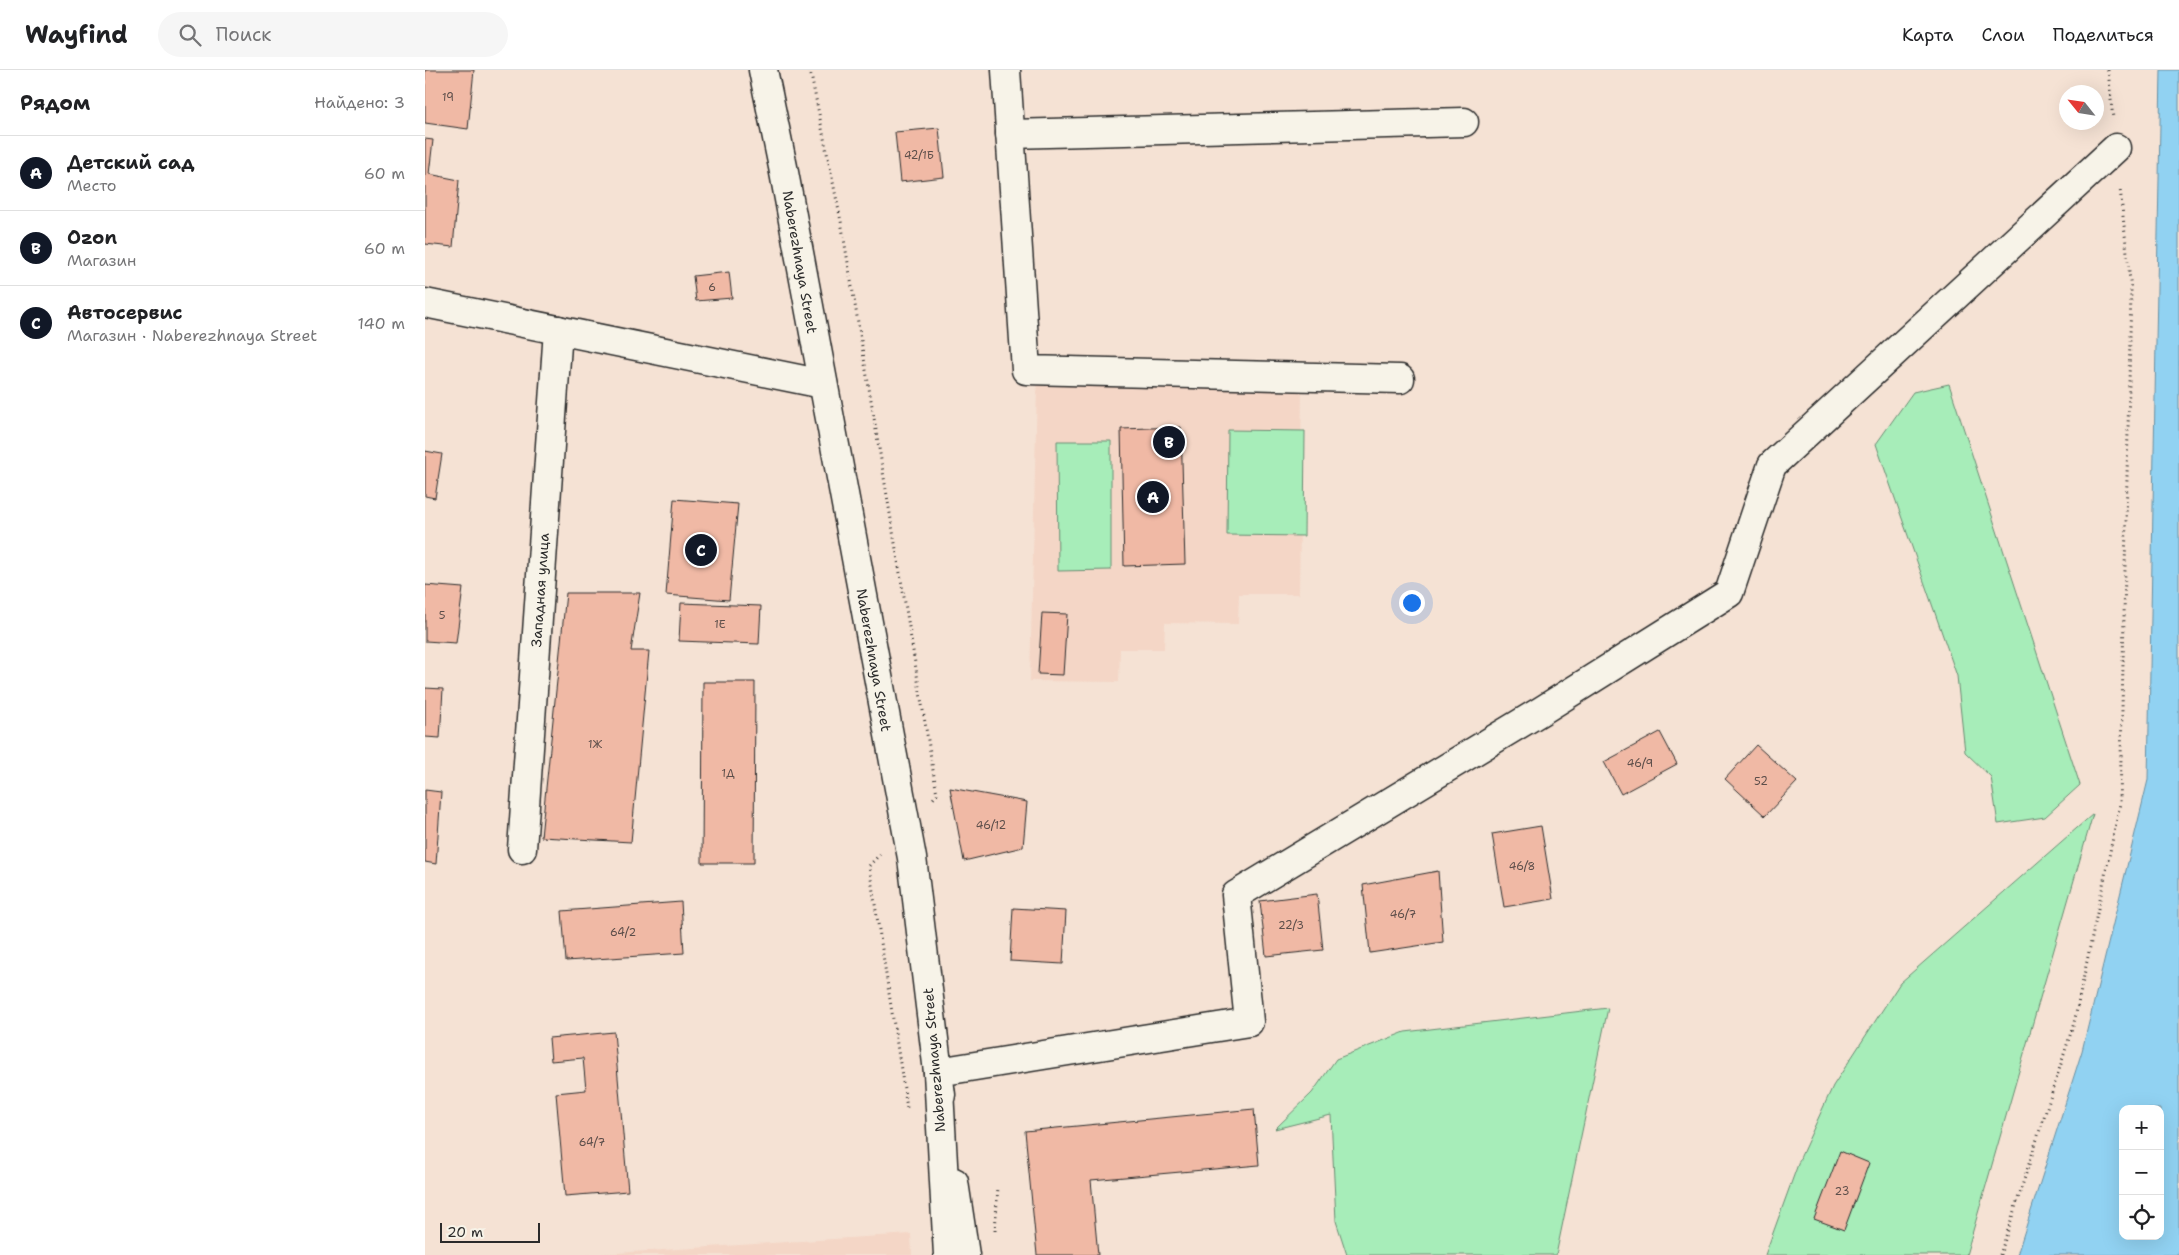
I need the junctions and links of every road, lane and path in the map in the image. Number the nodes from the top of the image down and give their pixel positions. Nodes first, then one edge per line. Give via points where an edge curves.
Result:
1 (763, 70) edge
2 (810, 70) edge
3 (1006, 70) edge
4 (2108, 70) edge
5 (1464, 122) dead end
6 (1010, 134) junction
7 (2116, 148) junction
8 (425, 303) edge
9 (558, 330) junction
10 (1401, 379) dead end
11 (823, 384) junction
12 (937, 794) dead end
13 (522, 849) dead end
14 (938, 1072) junction
15 (997, 1187) dead end
16 (995, 1236) dead end
17 (948, 1255) edge
18 (965, 1255) edge
19 (2000, 1255) edge

1 - 11 main road, Naberezhnaya Street
2 - 12 path via 841,221
3 - 6 main road
4 - 7 path
5 - 6 main road
6 - 10 main road via 1026,370
7 - 14 main road via 1772,465 1729,593 1236,895 1249,1022
7 - 19 path via 2131,290 2119,804 2074,1023
8 - 9 main road
9 - 11 main road
9 - 13 main road, Западная улица
11 - 14 main road, Naberezhnaya Street via 912,858
14 - 17 main road, Naberezhnaya Street
14 - 18 main road
15 - 16 path

